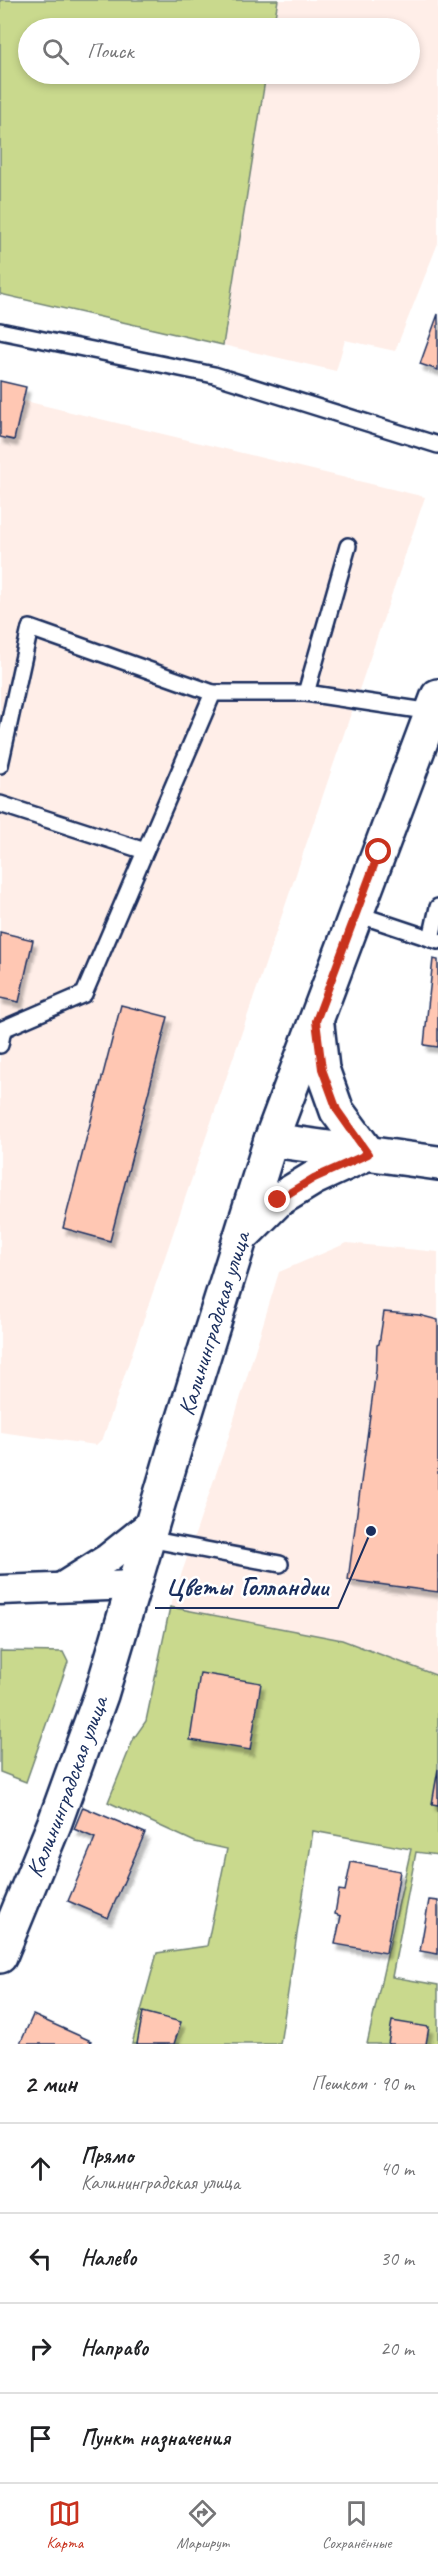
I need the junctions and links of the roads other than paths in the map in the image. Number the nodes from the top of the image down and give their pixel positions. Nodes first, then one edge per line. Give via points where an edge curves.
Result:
1 (0, 331) edge
2 (438, 445) edge
3 (348, 546) dead end
4 (213, 693) junction
5 (306, 693) junction
6 (435, 704) edge
7 (0, 765) edge
8 (0, 804) edge
9 (145, 851) junction
10 (438, 907) edge
11 (357, 914) junction
12 (434, 940) edge
13 (316, 1021) junction
14 (2, 1028) edge
15 (0, 1045) edge
16 (272, 1140) junction
17 (368, 1154) junction
18 (438, 1163) edge
19 (241, 1237) junction
20 (150, 1531) junction
21 (280, 1564) dead end
22 (135, 1585) junction
23 (61, 1588) junction
24 (0, 1590) edge
25 (0, 1956) edge

1 - 2 lane via 214,375
3 - 5 lane
4 - 5 lane
4 - 7 lane via 30,628
4 - 9 lane
5 - 6 lane
6 - 11 street, Калининградская улица
8 - 9 lane
9 - 14 lane via 84,994
10 - 12 lane
11 - 12 lane
11 - 13 street, Калининградская улица
13 - 16 street, Калининградская улица
13 - 17 street via 322,1069 337,1110
14 - 15 lane
16 - 17 street
16 - 19 street, Калининградская улица
17 - 18 street
17 - 19 street via 314,1178 278,1200
19 - 20 street, Калининградская улица
20 - 21 lane
20 - 22 street, Калининградская улица
20 - 23 street
22 - 23 street
22 - 25 street, Калининградская улица via 59,1811
23 - 24 street

